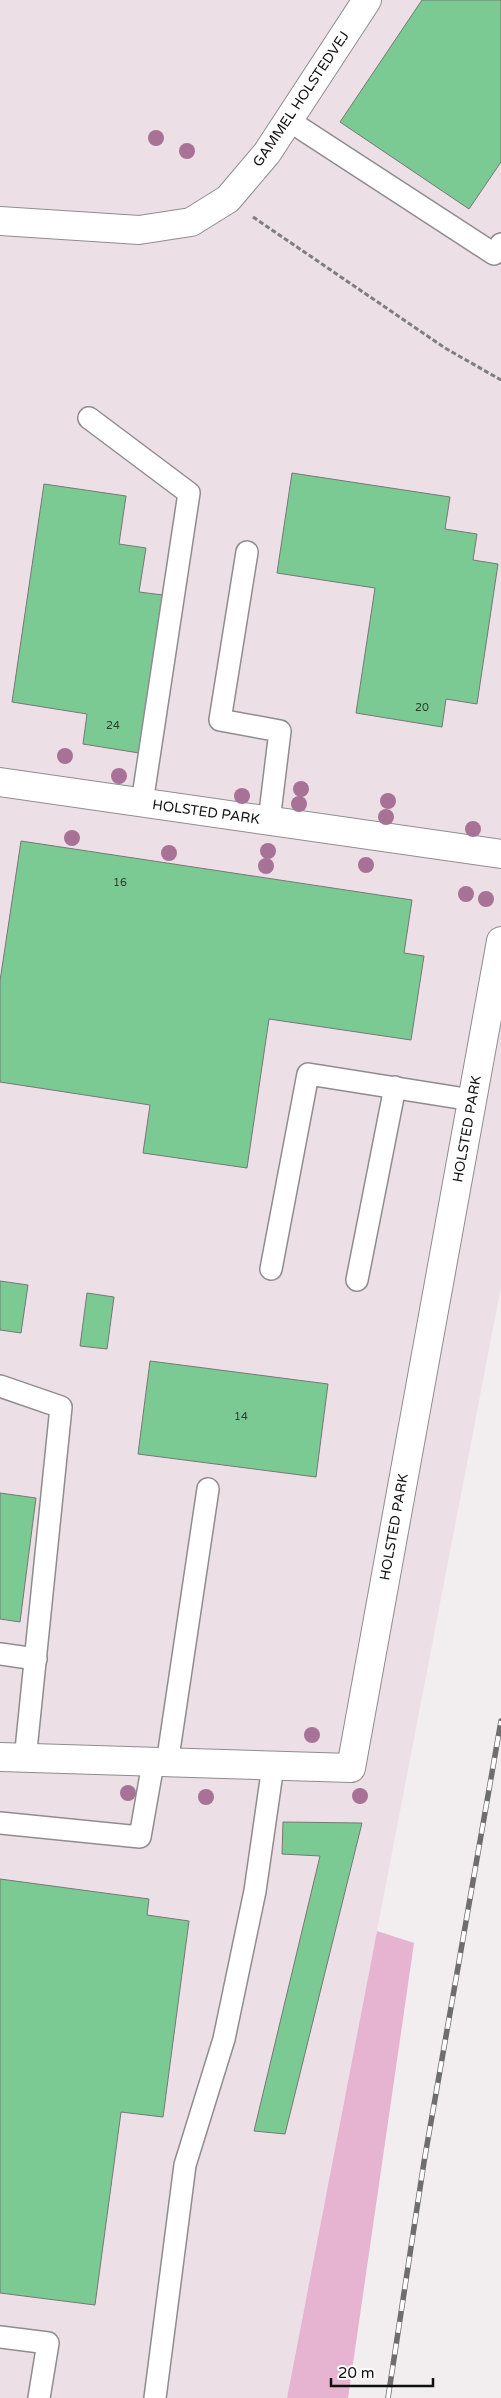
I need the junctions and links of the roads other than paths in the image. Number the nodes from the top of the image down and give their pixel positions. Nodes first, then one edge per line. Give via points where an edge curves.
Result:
1 (367, 0) edge
2 (288, 120) junction
3 (0, 221) edge
4 (501, 244) edge
5 (89, 418) dead end
6 (247, 552) dead end
7 (0, 782) edge
8 (142, 802) junction
9 (268, 821) junction
10 (501, 854) edge
11 (501, 941) edge
12 (395, 1088) junction
13 (472, 1100) junction
14 (271, 1269) dead end
15 (357, 1280) dead end
16 (0, 1386) edge
17 (208, 1489) dead end
18 (0, 1654) edge
19 (36, 1659) junction
20 (13, 1759) edge
21 (160, 1763) junction
22 (273, 1766) junction
23 (0, 1823) edge
24 (0, 2337) edge
25 (39, 2398) edge
26 (155, 2398) edge

1 - 2 street, GAMMEL HOLSTEDVEJ
2 - 3 street, GAMMEL HOLSTEDVEJ via 228,199 191,222 139,230
2 - 4 lane via 494,254
5 - 8 lane via 189,493
6 - 9 lane via 220,720 280,731
7 - 8 street, HOLSTED PARK
8 - 9 street, HOLSTED PARK
9 - 10 street, HOLSTED PARK
11 - 13 street, HOLSTED PARK
12 - 13 lane
12 - 14 lane via 308,1074
12 - 15 lane
13 - 22 street, HOLSTED PARK via 351,1768
16 - 19 lane via 61,1407
17 - 21 lane
18 - 19 lane
19 - 20 lane
20 - 21 street, HOLSTED PARK
21 - 22 street, HOLSTED PARK
21 - 23 lane via 140,1837
22 - 26 lane via 255,1891 224,2039 185,2165
24 - 25 lane via 48,2343

